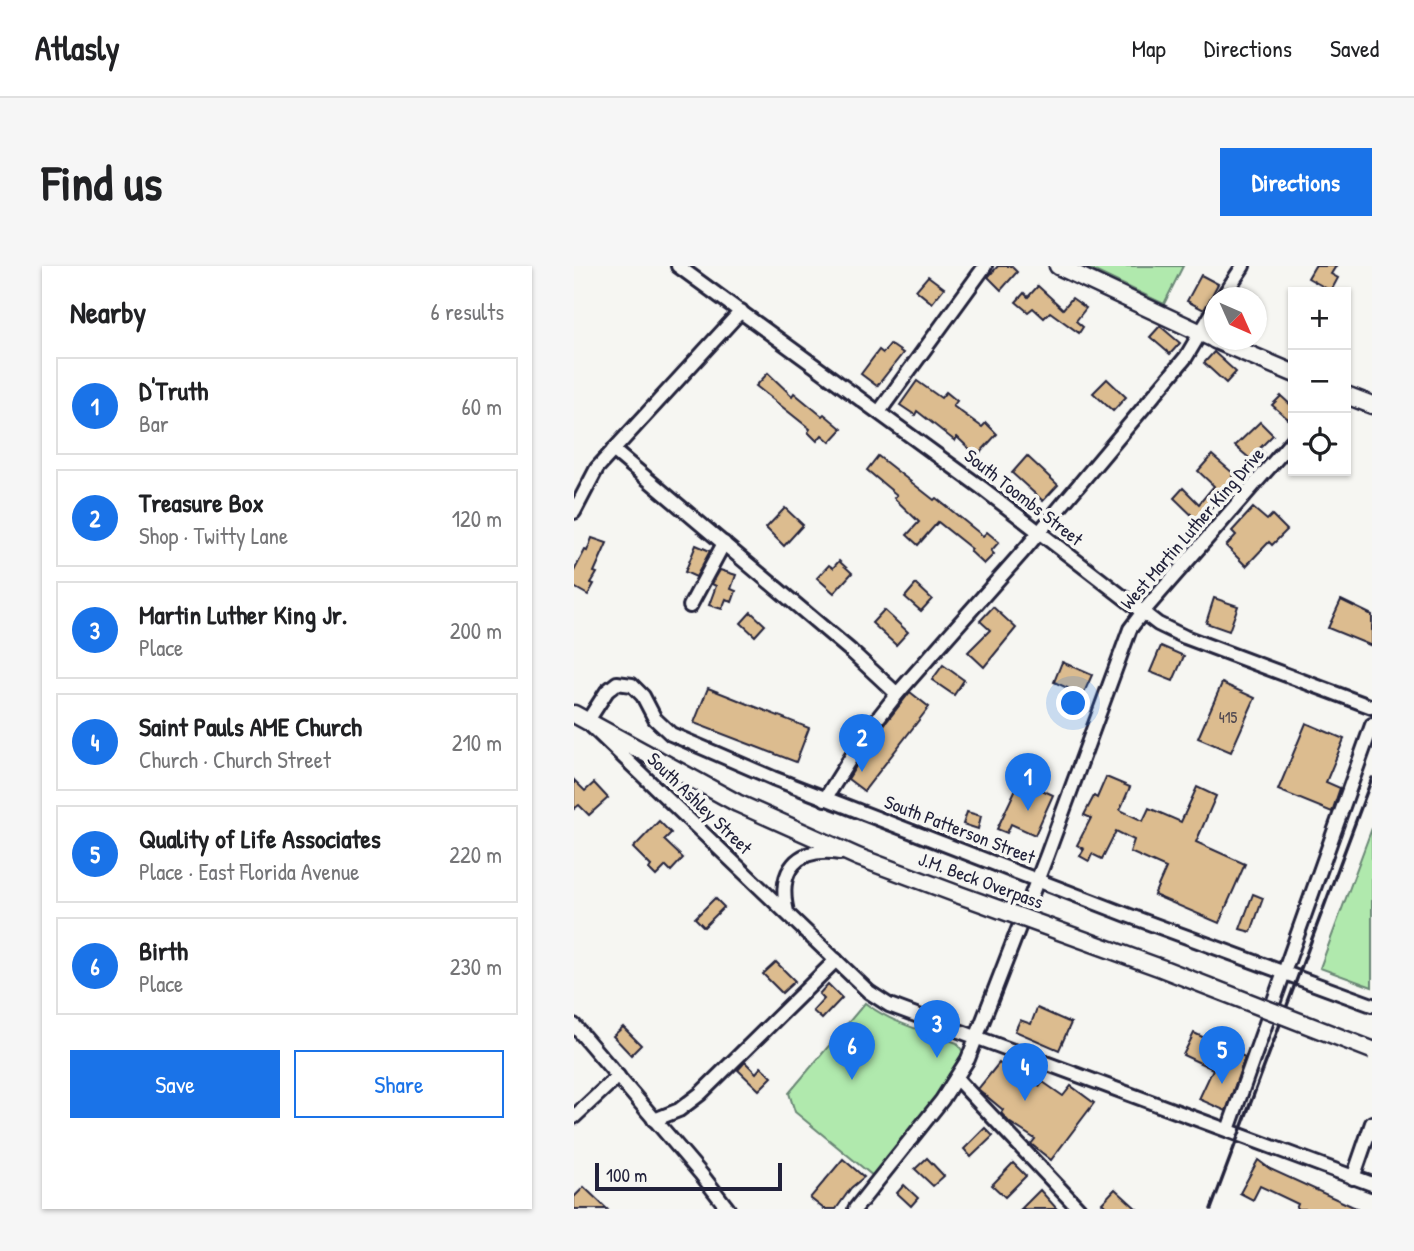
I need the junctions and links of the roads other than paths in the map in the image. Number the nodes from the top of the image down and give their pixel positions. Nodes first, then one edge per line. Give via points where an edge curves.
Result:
1 (678, 266) edge
2 (985, 266) edge
3 (1058, 266) edge
4 (1244, 266) edge
5 (1230, 287) edge
6 (741, 310) junction
7 (1204, 334) edge
8 (1204, 342) edge
9 (1240, 350) edge
10 (1288, 371) edge
11 (1351, 397) edge
12 (1372, 405) edge
13 (878, 412) junction
14 (1288, 446) edge
15 (613, 450) junction
16 (574, 512) edge
17 (1040, 532) junction
18 (724, 543) junction
19 (690, 606) dead end
20 (1142, 613) junction
21 (897, 694) junction
22 (1372, 707) edge
23 (580, 718) edge
24 (1372, 725) edge
25 (825, 799) junction
26 (858, 856) junction
27 (1036, 880) junction
28 (787, 912) junction
29 (836, 960) junction
30 (1283, 971) junction
31 (1372, 1004) edge
32 (574, 1026) edge
33 (978, 1038) junction
34 (1372, 1050) edge
35 (618, 1076) junction
36 (956, 1078) junction
37 (574, 1117) edge
38 (653, 1120) junction
39 (1372, 1123) edge
40 (1228, 1130) junction
41 (1353, 1178) junction
42 (1372, 1184) edge
43 (728, 1209) edge
44 (855, 1209) edge
45 (1079, 1209) edge

1 - 6 street, South Toombs Street
2 - 13 street
3 - 7 main road
4 - 5 street
6 - 13 street, South Toombs Street
6 - 15 street
8 - 17 street
9 - 10 main road
11 - 12 main road
13 - 17 street, South Toombs Street
14 - 20 street, West Martin Luther King Drive
15 - 16 street via 588,482
15 - 18 street
17 - 20 street, South Toombs Street
17 - 21 street
18 - 19 street
18 - 21 street
20 - 22 street, South Toombs Street via 1185,637
20 - 27 street, West Martin Luther King Drive via 1130,629
21 - 25 street
23 - 25 street, South Patterson Street via 617,683 632,685 671,734
23 - 26 main road, J.M. Beck Overpass via 737,803
23 - 28 street, South Ashley Street
24 - 30 street
25 - 27 street, South Patterson Street
26 - 28 street via 827,851 799,860 783,885
26 - 34 main road, J.M. Beck Overpass, bridge
27 - 30 street, South Patterson Street
27 - 33 street, West Martin Luther King Drive
28 - 29 street, South Ashley Street
29 - 33 street, South Ashley Street via 891,1006
29 - 38 street via 700,1094 679,1110
30 - 31 street, South Patterson Street
30 - 40 street
32 - 35 street
33 - 36 street, West Martin Luther King Drive
33 - 40 street, South Ashley Street
35 - 37 street
35 - 38 street
36 - 44 street, West Martin Luther King Drive
36 - 45 street
38 - 43 street
39 - 41 street
40 - 41 street, South Ashley Street
41 - 42 street, South Ashley Street

